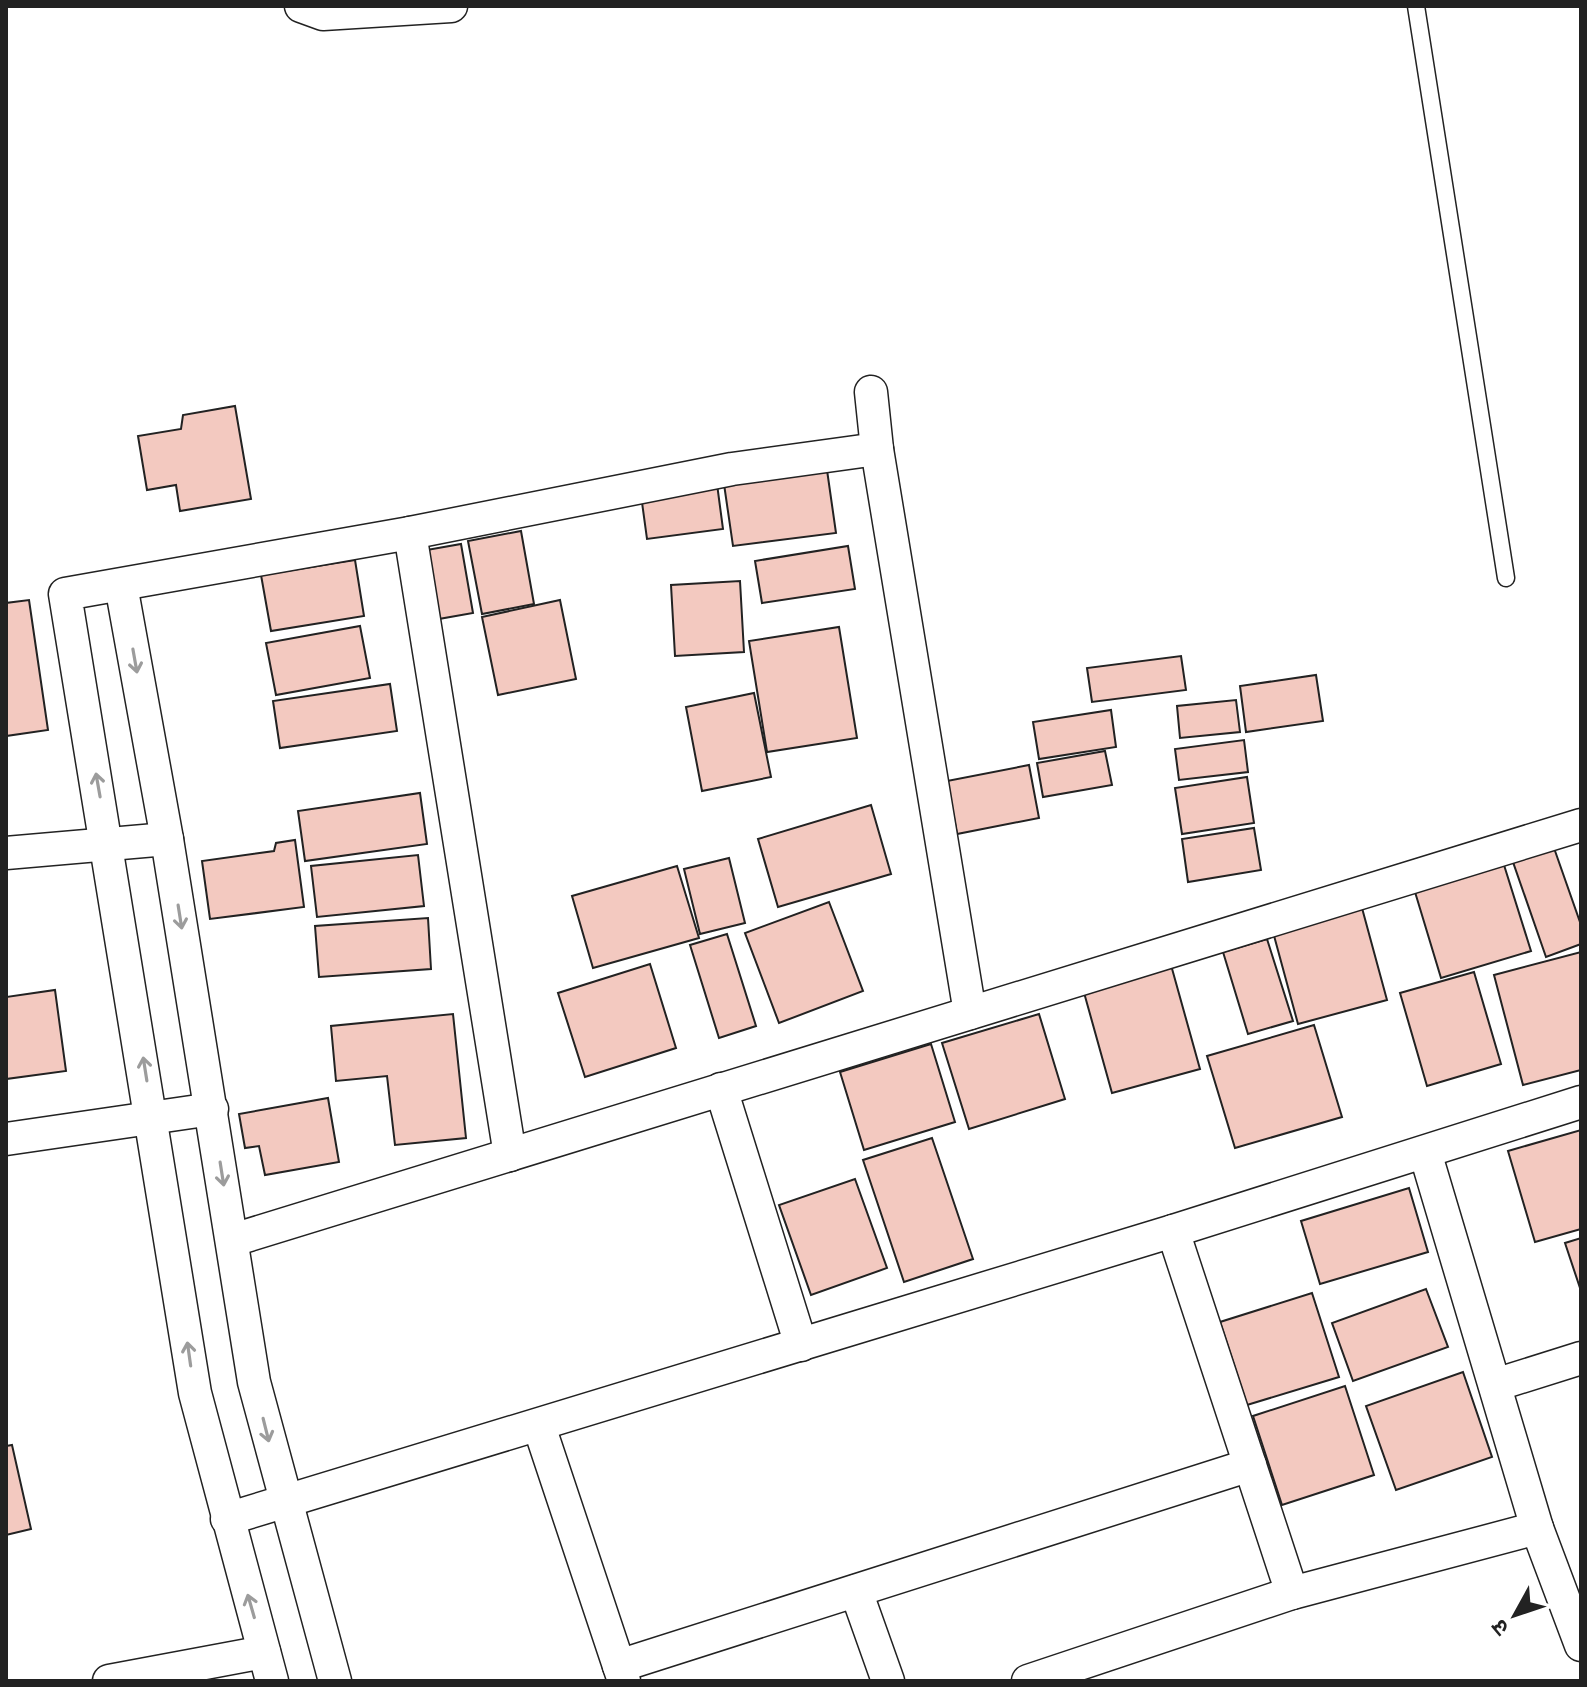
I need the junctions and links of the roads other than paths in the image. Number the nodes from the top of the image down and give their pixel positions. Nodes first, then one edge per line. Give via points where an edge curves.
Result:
1 (301, 6) edge
2 (451, 6) edge
3 (1416, 6) edge
4 (871, 392) dead end
5 (877, 449) junction
6 (410, 533) junction
7 (1506, 578) dead end
8 (121, 585) junction
9 (1581, 825) edge
10 (167, 839) junction
11 (108, 844) junction
12 (6, 853) edge
13 (970, 1013) junction
14 (721, 1089) junction
15 (1581, 1102) edge
16 (212, 1109) junction
17 (153, 1118) junction
18 (6, 1139) edge
19 (1425, 1152) junction
20 (510, 1155) junction
21 (1173, 1231) junction
22 (233, 1240) junction
23 (801, 1345) junction
24 (1581, 1358) edge
25 (1495, 1385) junction
26 (539, 1426) junction
27 (1250, 1465) junction
28 (284, 1504) junction
29 (227, 1519) junction
30 (1537, 1528) junction
31 (856, 1591) junction
32 (1292, 1593) junction
33 (1581, 1645) edge
34 (268, 1666) edge
35 (622, 1674) edge
36 (109, 1681) edge
37 (335, 1681) edge
38 (888, 1681) edge
39 (1028, 1681) edge

1 - 2 street via 323,14
3 - 7 lane
4 - 5 street
5 - 6 street via 732,469
5 - 13 street
6 - 8 street
6 - 20 street
8 -> 10 street
11 -> 8 street via 65,594
9 - 13 street
10 - 11 street
10 -> 16 street
11 - 12 street
17 -> 11 street
13 - 14 street
14 - 20 street
14 - 23 street
15 - 19 street
16 - 17 street
16 -> 22 street
17 - 18 street
29 -> 17 street via 195,1393
19 - 21 street
19 - 25 street
20 - 22 street
21 - 23 street
21 - 27 street
22 -> 28 street via 254,1382
23 - 26 street
24 - 25 street
25 - 30 street
26 - 28 street
26 - 35 street
27 - 31 street
27 - 32 street
28 - 29 street
28 - 37 street
34 -> 29 street
30 - 32 street
30 - 33 street
31 - 35 street
31 - 38 street
32 - 39 street
34 - 36 street

